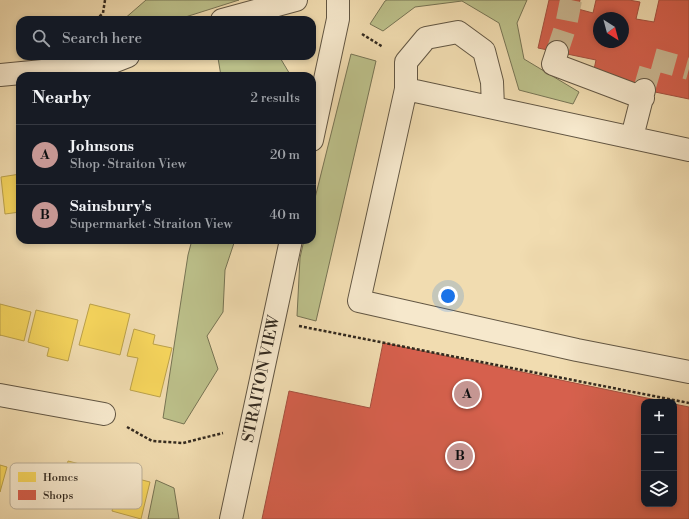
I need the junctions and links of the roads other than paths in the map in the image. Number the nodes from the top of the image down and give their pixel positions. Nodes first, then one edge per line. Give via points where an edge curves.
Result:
1 (296, 0) edge
2 (338, 9) edge
3 (237, 16) edge
4 (557, 52) tunnel mouth
5 (118, 60) edge
6 (23, 72) edge
7 (16, 73) edge
8 (0, 74) edge
9 (406, 89) junction
10 (492, 107) junction
11 (316, 120) edge
12 (632, 137) junction
13 (689, 150) edge
14 (290, 244) edge
15 (689, 372) edge
16 (0, 395) edge
17 (104, 414) road end
18 (231, 519) edge

1 - 3 street
2 - 11 street
4 - 12 street via 553,64 643,94
5 - 6 street via 105,65
7 - 8 street
9 - 10 street
9 - 10 street via 406,62 426,38 458,32 484,51 492,82
9 - 15 street via 359,302
10 - 12 street
12 - 13 street
14 - 18 street, STRAITON VIEW
16 - 17 street

